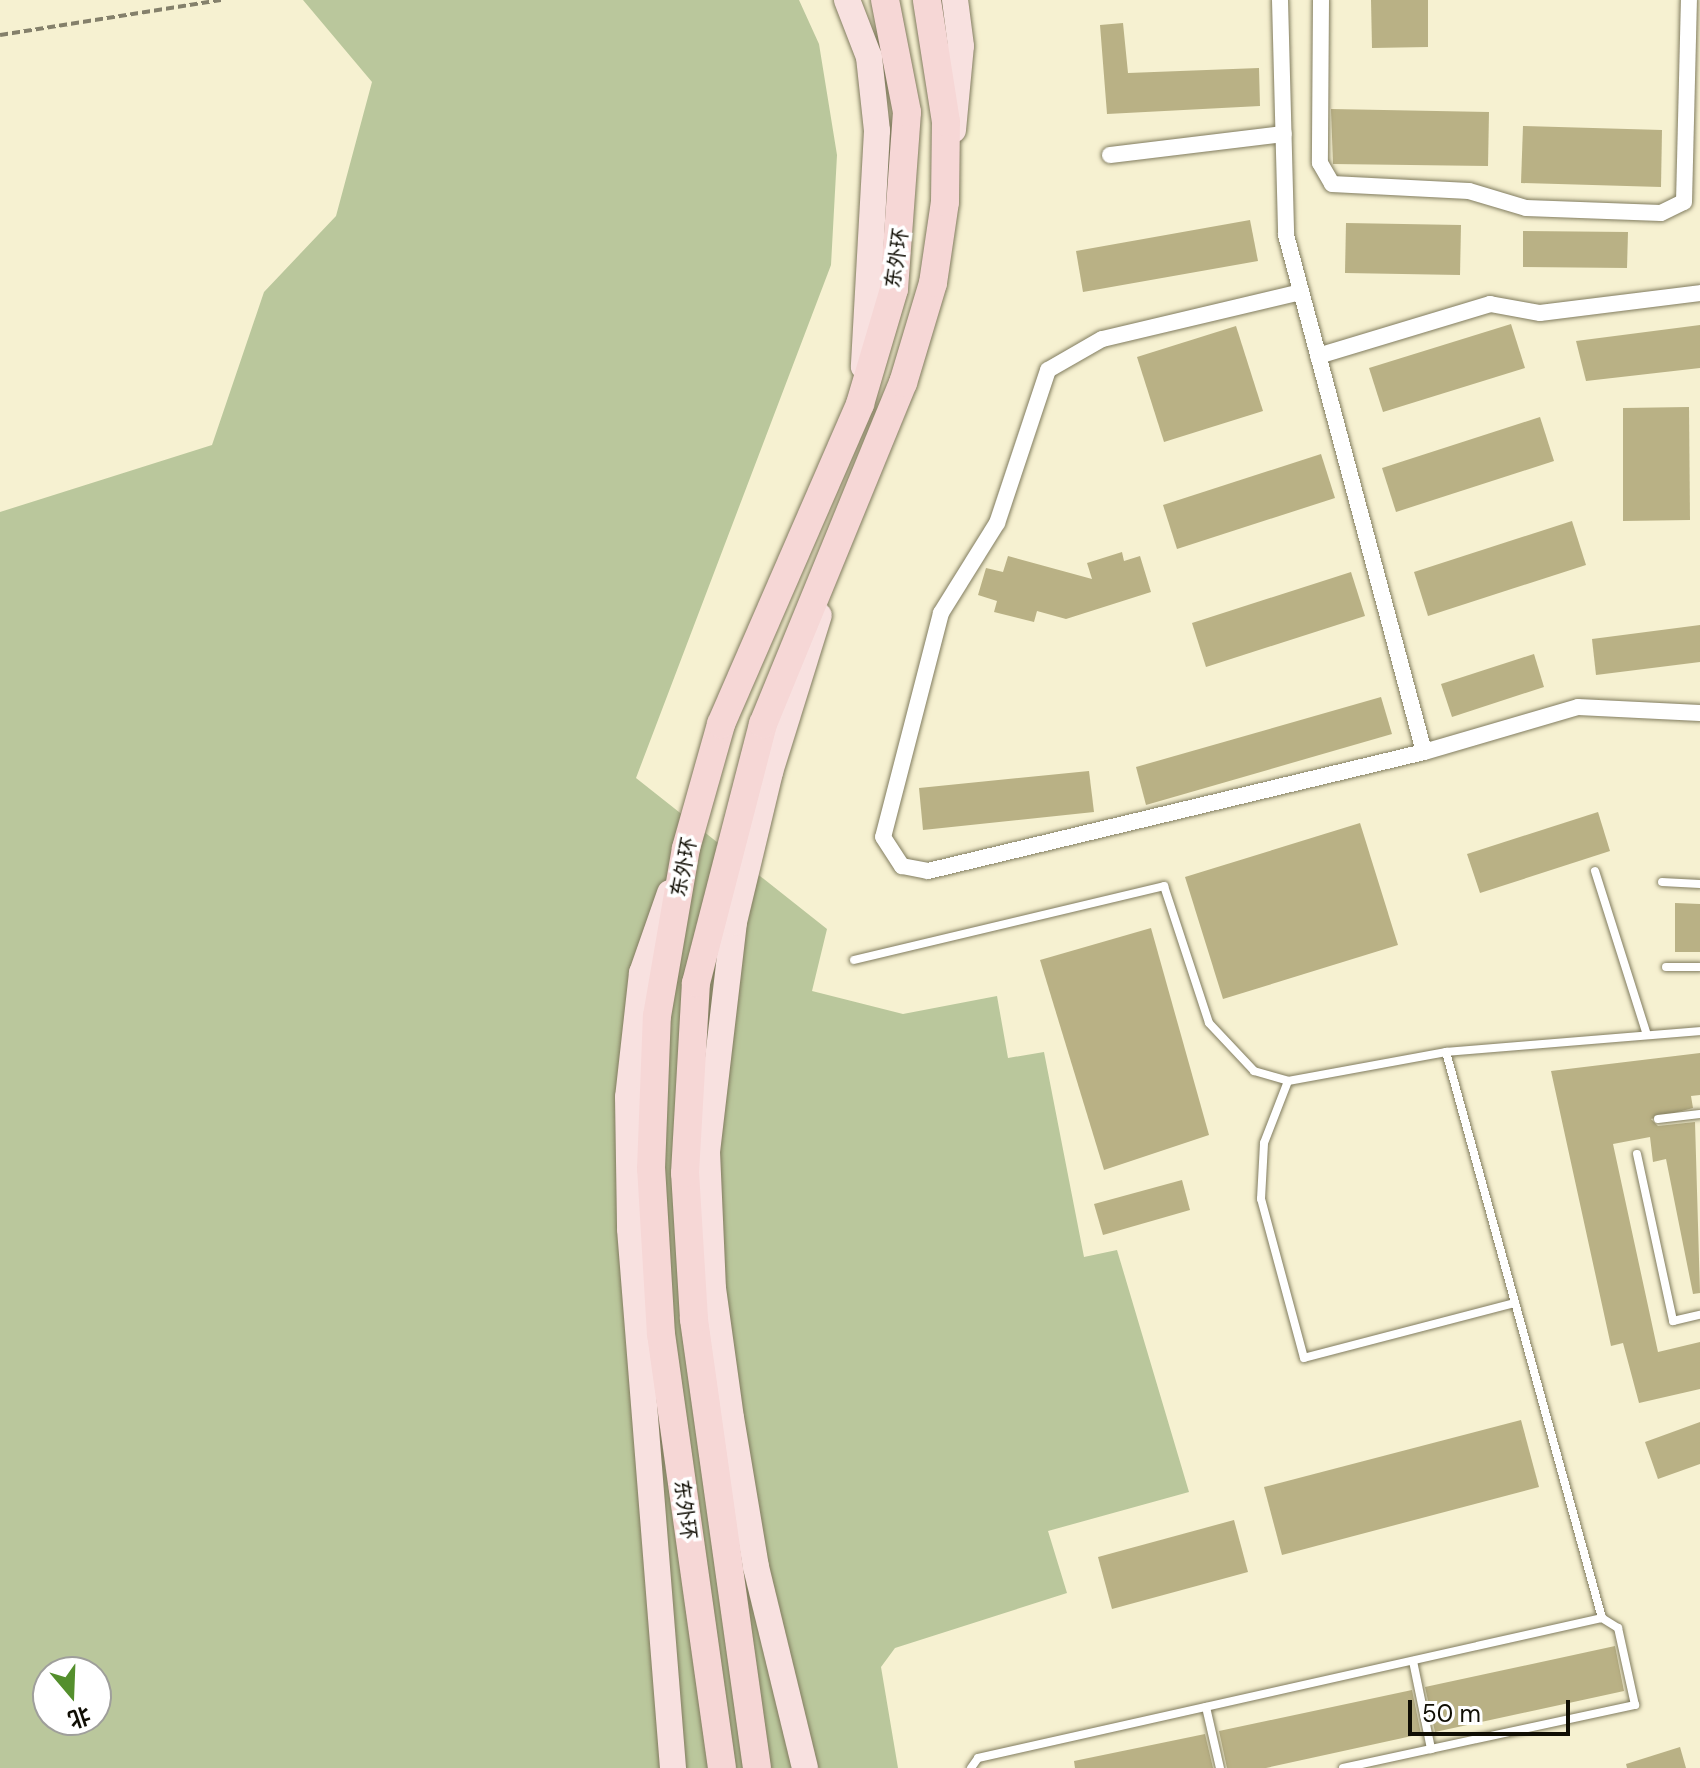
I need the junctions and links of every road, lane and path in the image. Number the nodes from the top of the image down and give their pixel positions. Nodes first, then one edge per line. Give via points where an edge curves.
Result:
1 (222, 0) edge
2 (847, 0) edge
3 (885, 0) edge
4 (927, 0) edge
5 (955, 0) edge
6 (1280, 0) edge
7 (1321, 0) edge
8 (1689, 0) edge
9 (0, 35) edge
10 (1284, 134) junction
11 (1110, 155) dead end
12 (945, 202) junction
13 (1301, 292) junction
14 (1700, 293) edge
15 (1318, 356) junction
16 (860, 404) junction
17 (843, 532) junction
18 (1700, 713) edge
19 (1424, 752) junction
20 (686, 848) junction
21 (1595, 871) dead end
22 (1662, 882) dead end
23 (1700, 884) edge
24 (854, 960) dead end
25 (1666, 967) dead end
26 (1700, 967) edge
27 (1700, 1031) edge
28 (1647, 1035) junction
29 (1446, 1052) junction
30 (1288, 1081) junction
31 (1700, 1114) edge
32 (1658, 1119) dead end
33 (1637, 1154) dead end
34 (1515, 1303) junction
35 (1700, 1315) edge
36 (1602, 1618) junction
37 (1413, 1661) junction
38 (1206, 1707) junction
39 (1431, 1749) junction
40 (673, 1768) edge
41 (722, 1768) edge
42 (757, 1768) edge
43 (805, 1768) edge
44 (971, 1768) edge
45 (1220, 1768) edge
46 (1343, 1768) edge

1 - 9 path
2 - 16 main road via 869,57 877,131
3 - 16 highway, 东外环 via 907,112 904,201 894,289
4 - 12 highway, 东外环 via 946,122
5 - 12 main road via 961,46
6 - 10 street
7 - 8 street via 1320,163 1332,184 1469,191 1526,208 1661,213 1684,202
10 - 11 street
10 - 13 street via 1286,235
12 - 17 highway, 东外环 via 933,283 903,383
13 - 15 street
13 - 19 street via 1102,339 1048,370 997,523 941,613 883,837 902,866 928,871
14 - 15 street via 1540,313 1490,304
15 - 19 street
16 - 20 highway, 东外环 via 721,724
17 - 42 highway, 东外环 via 794,638 736,820 696,983 687,1098 694,1319
17 - 43 main road via 770,772 734,922 707,1152 713,1289 731,1418 756,1567
18 - 19 street via 1578,707
20 - 40 main road via 642,973 628,1097 630,1229
20 - 41 highway, 东外环 via 657,1016 651,1169 661,1335
21 - 28 lane
22 - 23 lane
24 - 30 lane via 1164,886 1209,1023 1254,1071
25 - 26 lane
27 - 28 lane
28 - 29 lane
29 - 30 lane
29 - 34 lane
30 - 34 lane via 1264,1143 1261,1199 1304,1358
31 - 32 lane
33 - 35 lane via 1673,1321
34 - 36 lane
36 - 37 lane
36 - 39 lane via 1618,1628 1635,1705
37 - 38 lane
37 - 39 lane
38 - 44 lane via 978,1758
38 - 45 lane
39 - 46 lane

